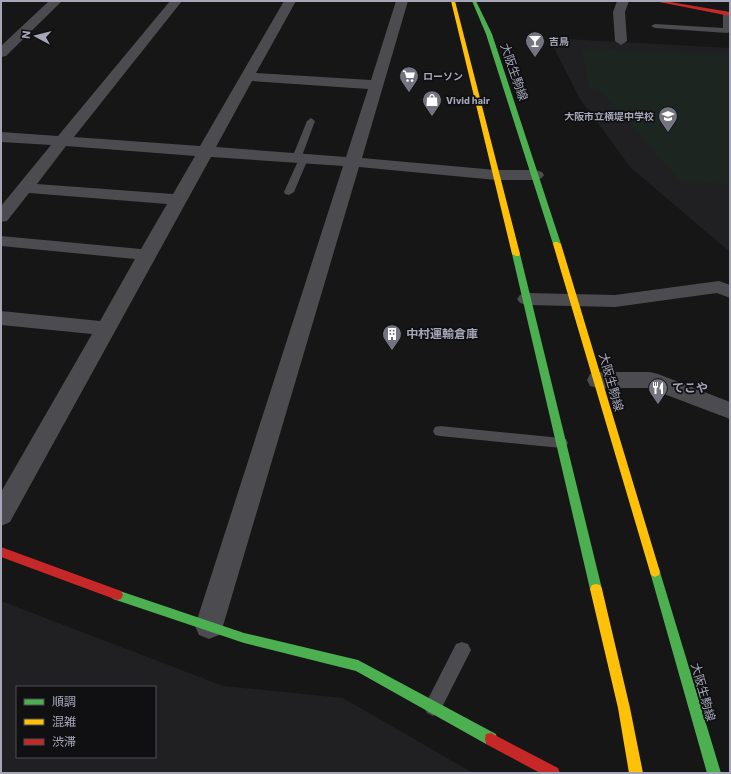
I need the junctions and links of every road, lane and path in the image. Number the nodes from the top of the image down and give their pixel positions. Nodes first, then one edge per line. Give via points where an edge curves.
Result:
1 (56, 1) edge
2 (176, 1) edge
3 (290, 1) edge
4 (402, 1) edge
5 (453, 1) edge
6 (474, 1) edge
7 (623, 1) edge
8 (656, 1) edge
9 (707, 1) edge
10 (729, 11) edge
11 (655, 26) dead end
12 (621, 41) dead end
13 (1, 53) edge
14 (247, 77) junction
15 (377, 85) junction
16 (311, 121) dead end
17 (1, 137) edge
18 (64, 142) junction
19 (205, 152) junction
20 (300, 158) junction
21 (353, 162) junction
22 (496, 175) junction
23 (536, 176) junction
24 (25, 188) junction
25 (289, 192) dead end
26 (178, 200) junction
27 (1, 217) edge
28 (1, 241) edge
29 (147, 255) junction
30 (730, 292) edge
31 (527, 299) junction
32 (575, 300) junction
33 (1, 318) edge
34 (106, 328) junction
35 (598, 380) junction
36 (730, 411) edge
37 (440, 431) dead end
38 (561, 443) junction
39 (1, 515) edge
40 (1, 552) edge
41 (209, 626) junction
42 (462, 650) dead end
43 (433, 707) junction
44 (553, 773) edge
45 (636, 773) edge
46 (714, 773) edge

1 - 13 street
2 - 18 street
3 - 14 street
4 - 15 street
5 - 22 main road
6 - 23 main road, 大阪生駒線 via 488,34
7 - 12 street via 620,12
8 - 10 main road
9 - 10 main road
10 - 11 lane via 727,31
14 - 15 street
14 - 19 street
15 - 21 street
16 - 20 lane
17 - 18 street
18 - 19 street
18 - 24 street
19 - 20 street
19 - 26 street
20 - 21 street
20 - 25 lane
21 - 22 street
21 - 41 street
22 - 23 street
22 - 31 main road
23 - 32 main road, 大阪生駒線
24 - 26 street
24 - 27 street
26 - 29 street
28 - 29 street
29 - 34 street
30 - 32 street via 719,286 615,301
31 - 32 street
31 - 38 main road
32 - 35 main road, 大阪生駒線
33 - 34 street
34 - 39 street
35 - 36 street via 650,380
35 - 46 main road, 大阪生駒線
37 - 38 lane
38 - 45 main road via 624,708
40 - 41 main road via 101,590
41 - 43 main road via 244,638 358,666
42 - 43 lane
43 - 44 main road

